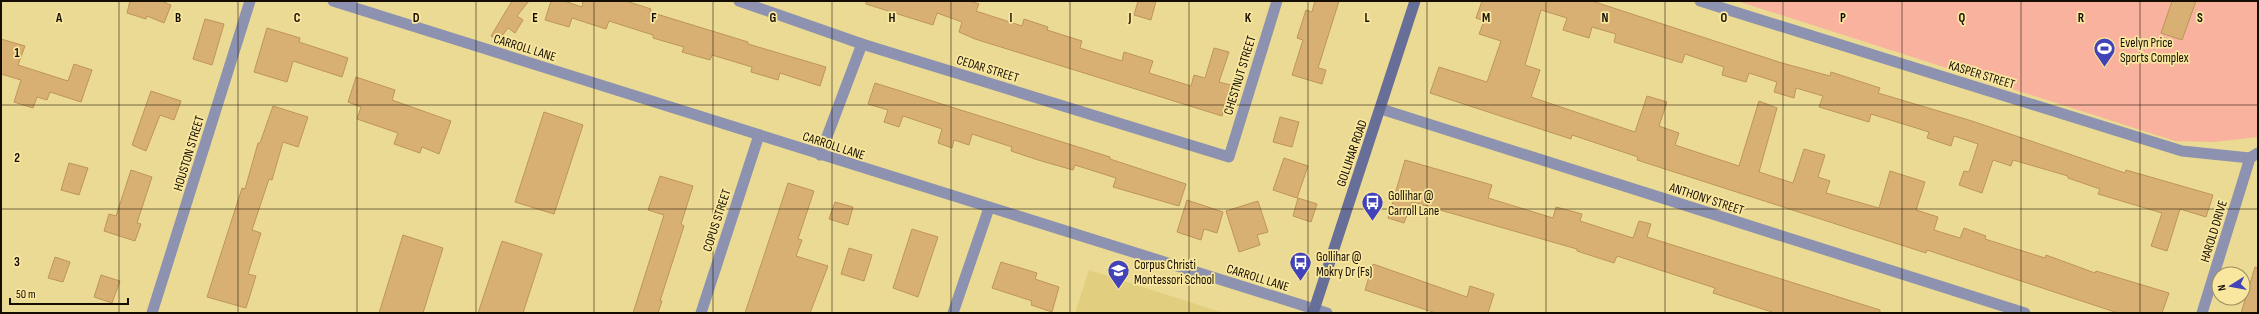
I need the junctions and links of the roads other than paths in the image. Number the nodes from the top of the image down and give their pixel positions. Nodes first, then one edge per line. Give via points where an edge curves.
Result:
1 (250, 1) edge
2 (333, 1) edge
3 (739, 1) edge
4 (1276, 1) edge
5 (1415, 1) edge
6 (1700, 1) edge
7 (862, 44) junction
8 (1381, 109) junction
9 (759, 135) junction
10 (820, 155) junction
11 (2254, 156) edge
12 (1229, 157) joint
13 (989, 208) junction
14 (1313, 311) edge
15 (152, 313) edge
16 (700, 313) edge
17 (953, 313) edge
18 (1327, 313) edge
19 (2025, 313) edge
20 (2202, 313) edge

1 - 15 street, HOUSTON STREET
2 - 9 street, CARROLL LANE
3 - 7 street, CEDAR STREET
4 - 12 street, CHESTNUT STREET
5 - 8 main road, GOLLIHAR ROAD
6 - 11 street, KASPER STREET via 2182,151
7 - 10 street
7 - 12 street, CEDAR STREET
8 - 14 main road, GOLLIHAR ROAD
8 - 19 street, ANTHONY STREET
9 - 10 street, CARROLL LANE
9 - 16 street, COPUS STREET
10 - 13 street, CARROLL LANE
11 - 20 street, HAROLD DRIVE
13 - 14 street, CARROLL LANE
13 - 17 street
14 - 18 street, CARROLL LANE

